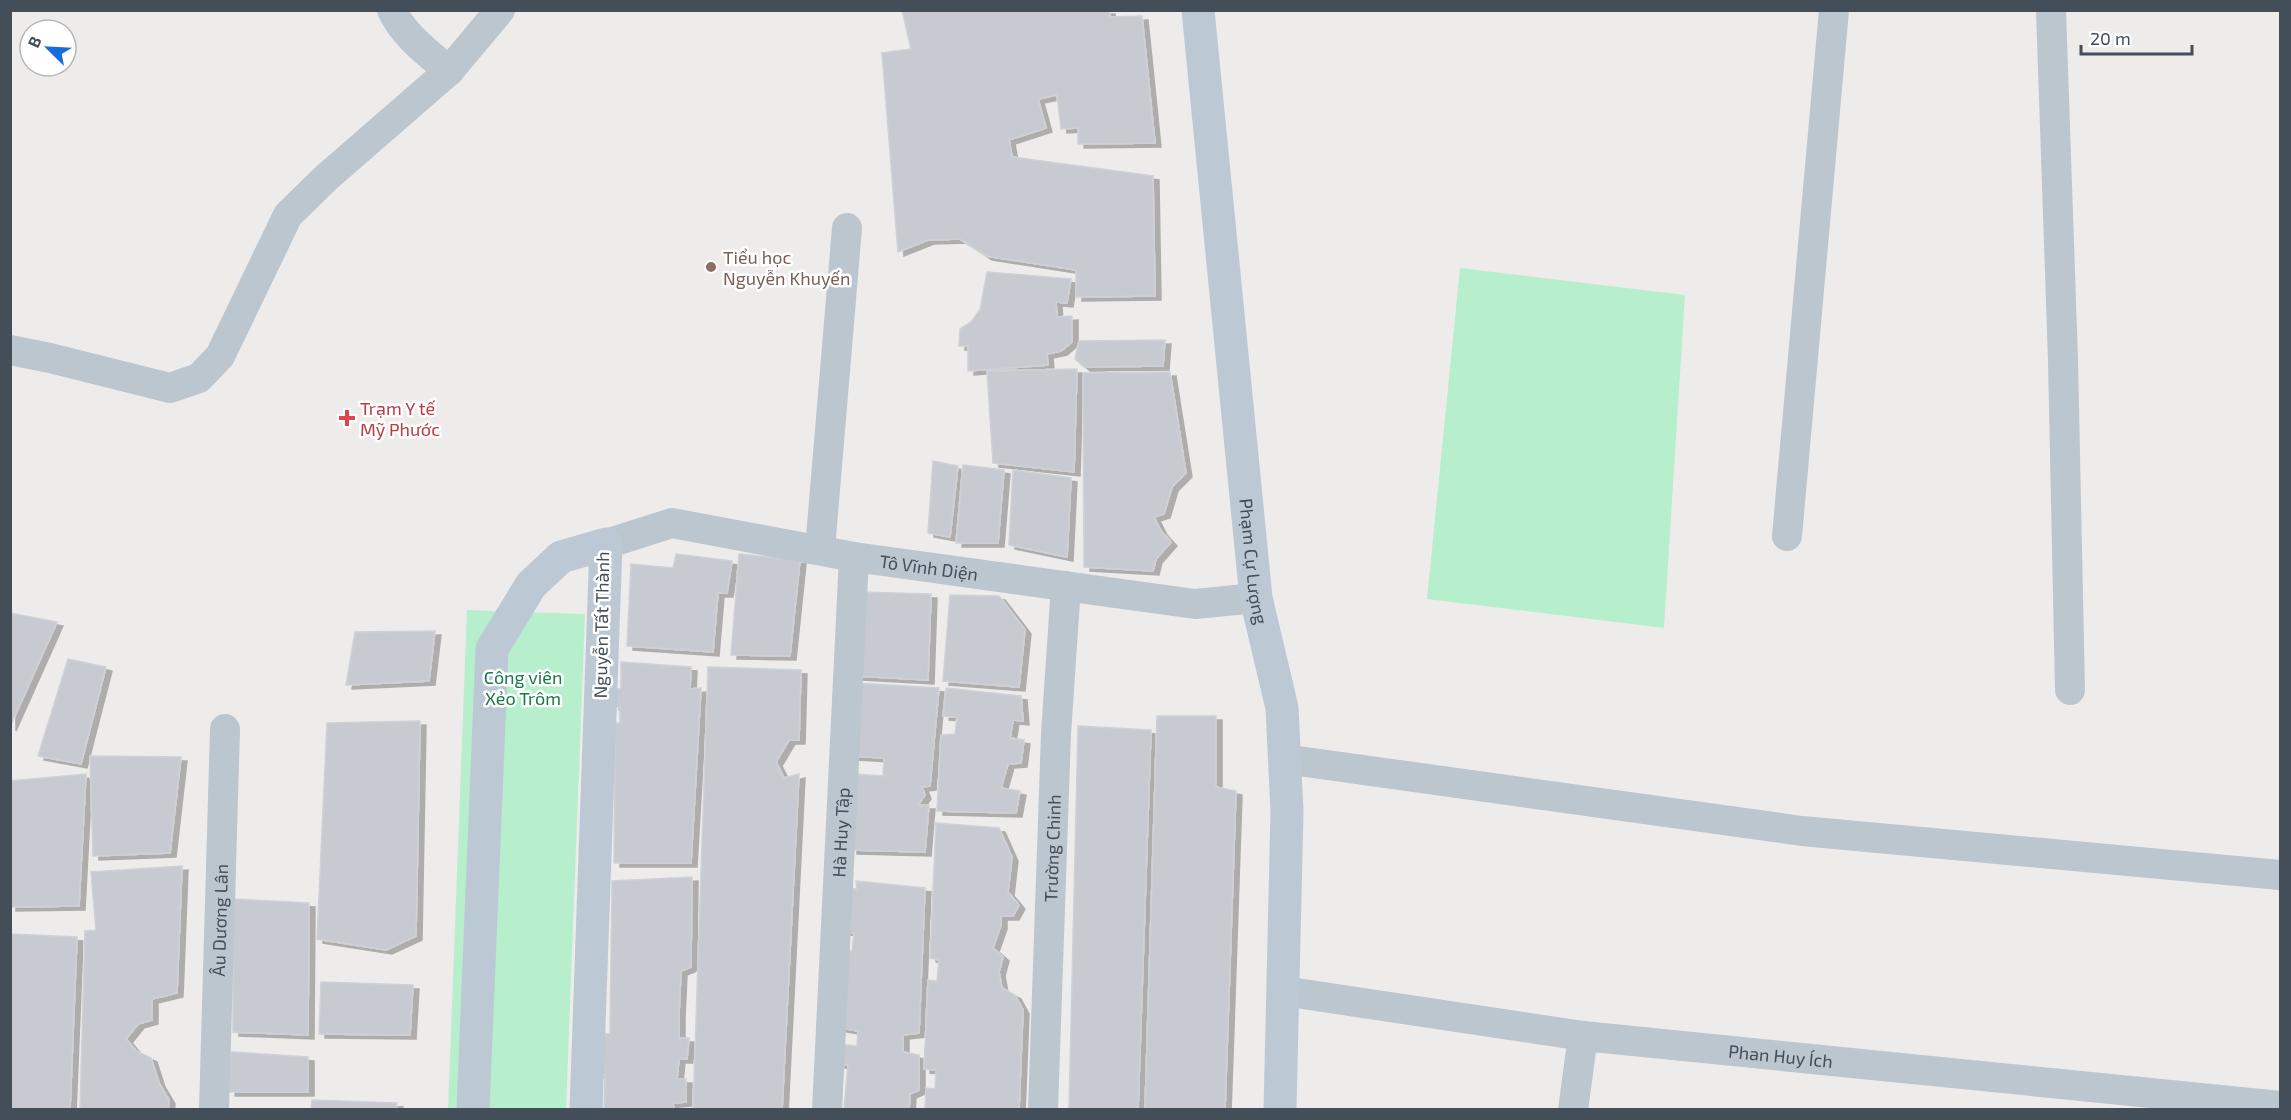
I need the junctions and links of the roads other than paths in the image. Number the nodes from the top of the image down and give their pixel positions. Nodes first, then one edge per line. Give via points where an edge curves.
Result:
1 (500, 10) edge
2 (1198, 10) edge
3 (1834, 10) edge
4 (2051, 10) edge
5 (393, 14) edge
6 (449, 72) junction
7 (847, 228) dead end
8 (10, 351) edge
9 (1787, 536) dead end
10 (606, 544) junction
11 (820, 549) junction
12 (854, 557) junction
13 (1066, 586) junction
14 (1256, 598) junction
15 (2070, 690) dead end
16 (225, 729) dead end
17 (1284, 759) junction
18 (2280, 874) edge
19 (1283, 991) junction
20 (1583, 1036) junction
21 (2280, 1106) edge
22 (214, 1110) edge
23 (473, 1110) edge
24 (586, 1110) edge
25 (827, 1110) edge
26 (1043, 1110) edge
27 (1280, 1110) edge
28 (1573, 1110) edge

1 - 6 street
2 - 14 street, Phạm Cự Lượng
3 - 9 street
4 - 15 street
5 - 6 street via 421,48
6 - 8 street via 288,215 220,356 199,378 170,388
7 - 11 street
10 - 11 street, Tô Vĩnh Diện via 672,523
10 - 23 street, Nguyễn Tất Thành via 561,557 531,585 492,649
10 - 24 street, Nguyễn Tất Thành
11 - 12 street, Tô Vĩnh Diện
12 - 13 street, Tô Vĩnh Diện
12 - 25 street, Hà Huy Tập
13 - 14 street, Tô Vĩnh Diện via 1194,604
13 - 26 street, Trường Chinh via 1056,734
14 - 17 street, Phạm Cự Lượng via 1282,708
16 - 22 street, Âu Dương Lân
17 - 18 street via 1802,831
17 - 19 street, Phạm Cự Lượng via 1287,811
19 - 20 street, Phan Huy Ích
19 - 27 street, Phạm Cự Lượng
20 - 21 street, Phan Huy Ích
20 - 28 street

